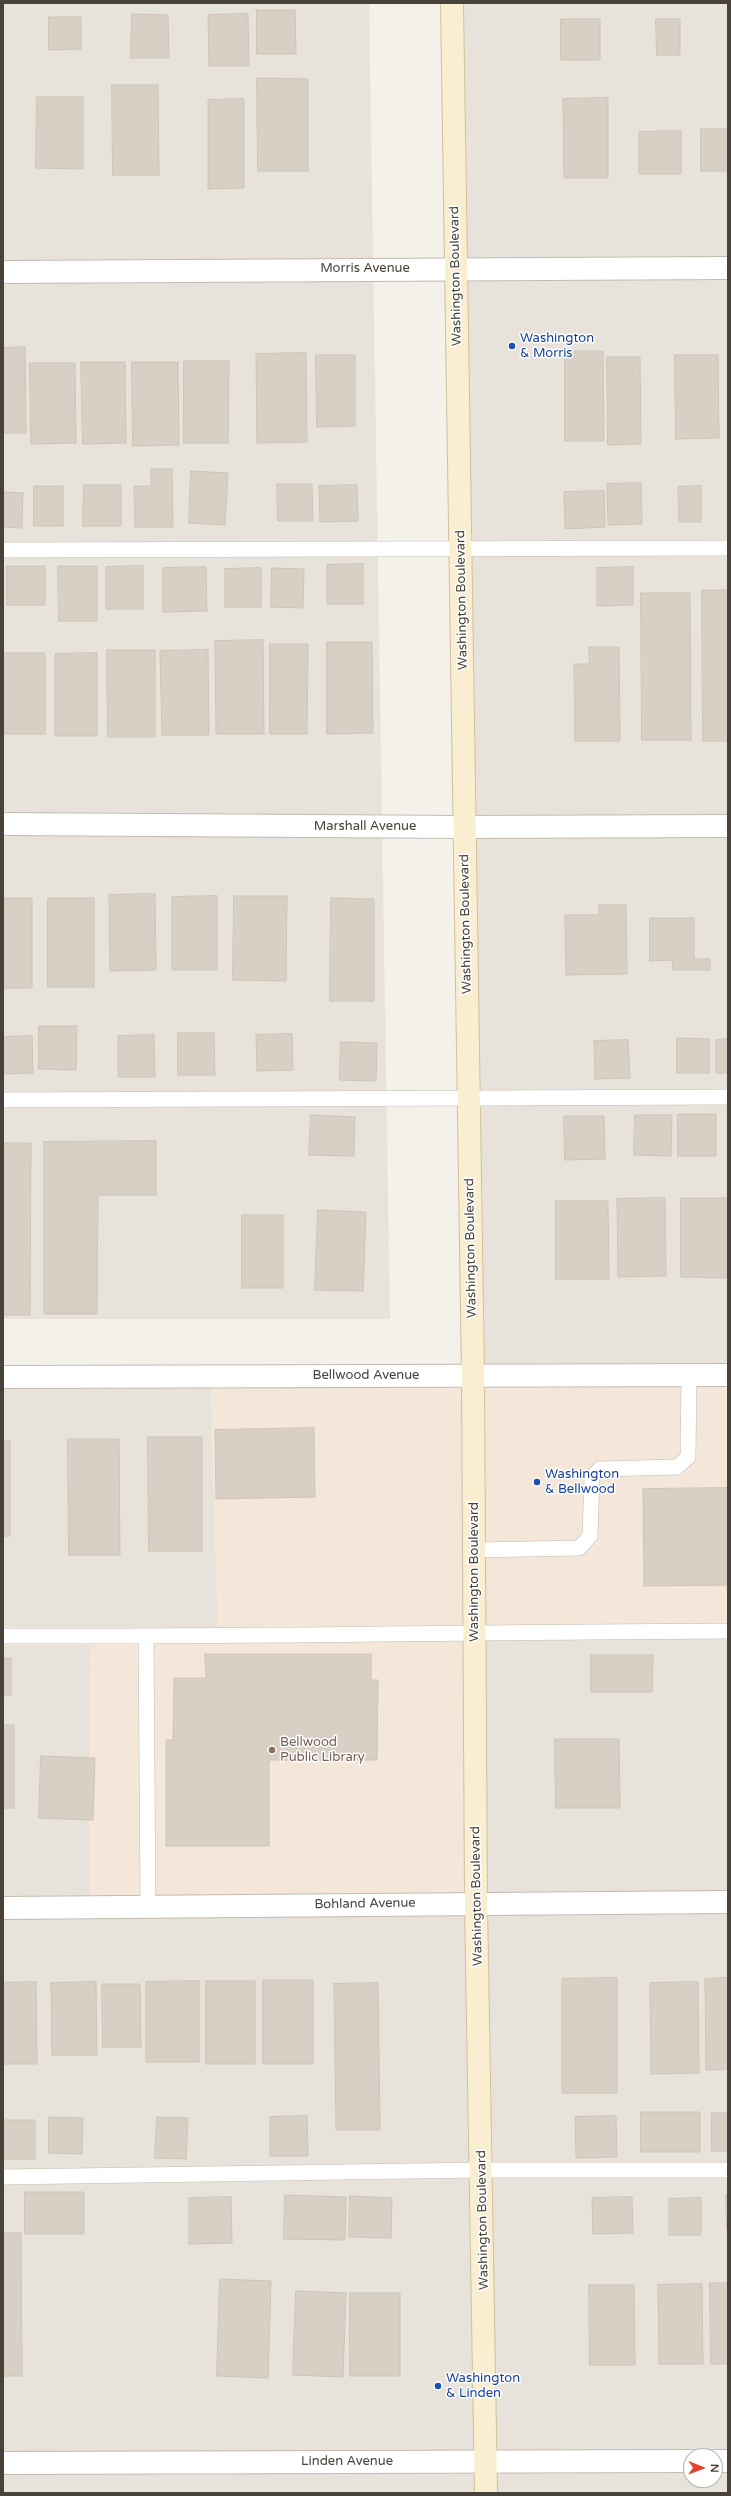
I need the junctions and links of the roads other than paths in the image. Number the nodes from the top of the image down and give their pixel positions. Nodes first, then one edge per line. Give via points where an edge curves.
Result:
1 (452, 3) edge
2 (728, 268) edge
3 (456, 269) junction
4 (3, 272) edge
5 (728, 548) edge
6 (461, 549) junction
7 (3, 550) edge
8 (3, 824) edge
9 (728, 826) edge
10 (465, 827) junction
11 (728, 1097) edge
12 (469, 1098) junction
13 (3, 1100) edge
14 (689, 1375) junction
15 (728, 1375) edge
16 (473, 1376) junction
17 (3, 1377) edge
18 (474, 1550) junction
19 (728, 1631) edge
20 (475, 1632) junction
21 (3, 1636) edge
22 (146, 1636) junction
23 (728, 1902) edge
24 (476, 1903) junction
25 (148, 1907) junction
26 (3, 1908) edge
27 (482, 2170) junction
28 (728, 2170) edge
29 (3, 2177) edge
30 (683, 2461) edge
31 (486, 2462) junction
32 (3, 2463) edge
33 (486, 2493) edge

1 - 3 street, Washington Boulevard
2 - 3 street, Morris Avenue
3 - 4 street, Morris Avenue
3 - 6 street, Washington Boulevard
5 - 6 lane
6 - 7 lane
6 - 10 street, Washington Boulevard
8 - 10 street, Marshall Avenue
9 - 10 street, Marshall Avenue
10 - 12 street, Washington Boulevard
11 - 12 lane
12 - 13 lane
12 - 16 street, Washington Boulevard
14 - 15 street, Bellwood Avenue
14 - 16 street, Bellwood Avenue
14 - 18 lane via 688,1457 677,1467 600,1469 592,1477 590,1536 579,1548
16 - 17 street, Bellwood Avenue
16 - 18 street, Washington Boulevard
18 - 20 street, Washington Boulevard
19 - 20 lane
20 - 22 lane
20 - 24 street, Washington Boulevard
21 - 22 lane
22 - 25 lane
23 - 24 street, Bohland Avenue
24 - 25 street, Bohland Avenue
24 - 27 street, Washington Boulevard
25 - 26 street, Bohland Avenue
27 - 28 lane
27 - 29 lane
27 - 31 street, Washington Boulevard
30 - 31 street, Linden Avenue
31 - 32 street, Linden Avenue
31 - 33 street, Washington Boulevard

